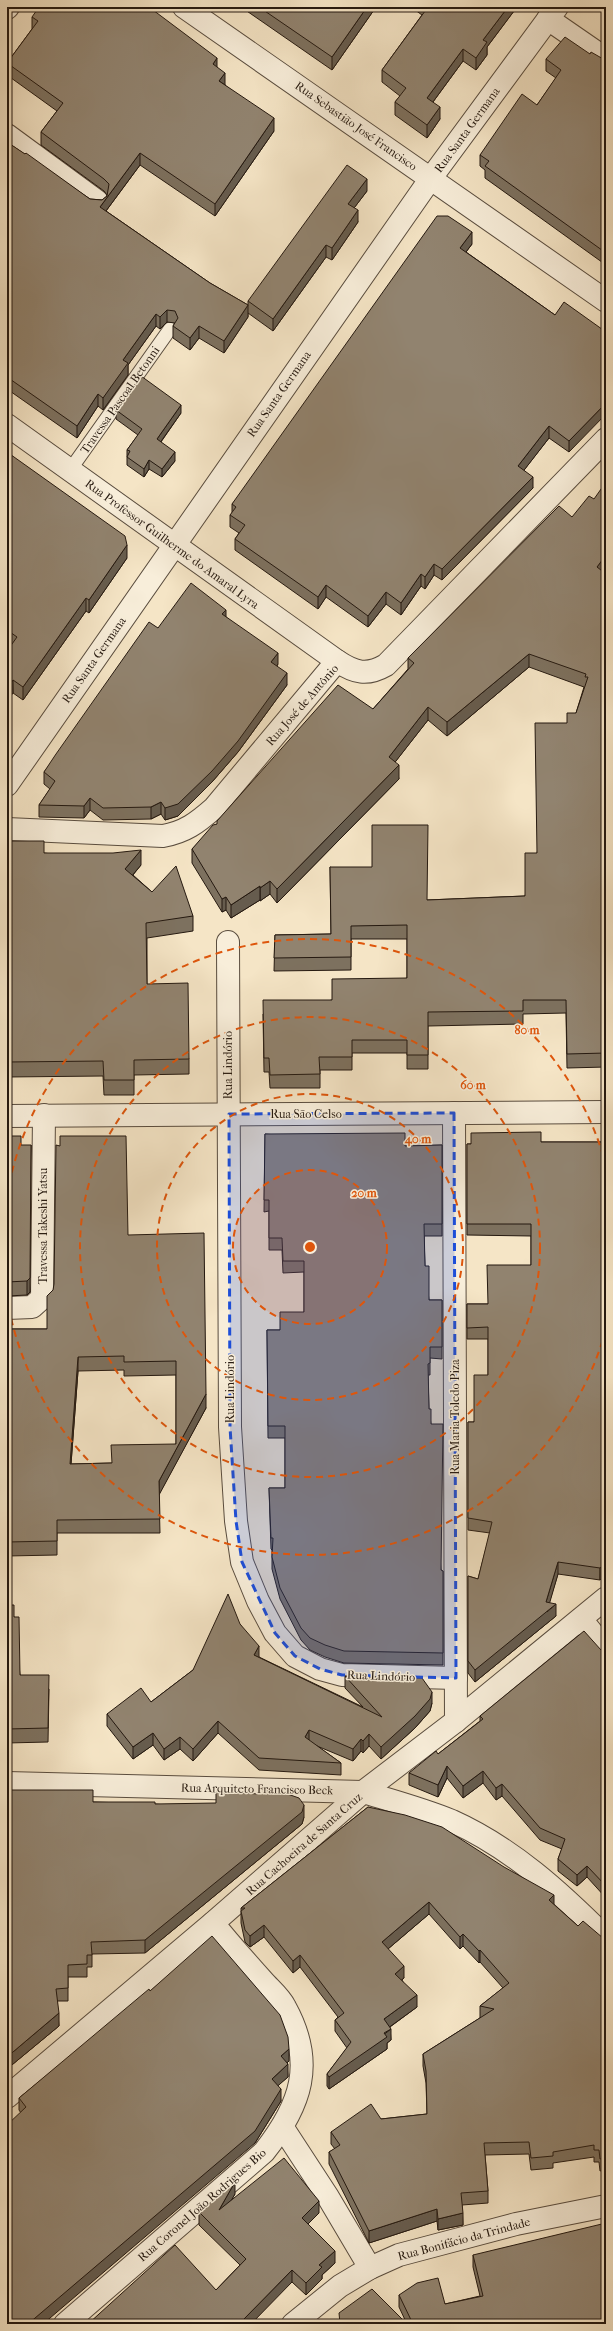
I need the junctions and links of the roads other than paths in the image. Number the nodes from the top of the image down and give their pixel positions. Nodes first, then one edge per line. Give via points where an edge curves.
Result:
1 (184, 7) edge
2 (552, 13) edge
3 (606, 59) edge
4 (7, 135) edge
5 (431, 178) junction
6 (97, 201) edge
7 (606, 301) edge
8 (170, 329) dead end
9 (7, 425) edge
10 (606, 439) edge
11 (70, 470) junction
12 (173, 545) junction
13 (337, 662) junction
14 (7, 785) edge
15 (7, 829) edge
16 (228, 942) dead end
17 (606, 1112) edge
18 (454, 1113) junction
19 (44, 1114) junction
20 (229, 1114) junction
21 (7, 1116) edge
22 (7, 1308) edge
23 (606, 1598) edge
24 (581, 1619) junction
25 (606, 1650) edge
26 (456, 1678) junction
27 (456, 1720) junction
28 (7, 1783) edge
29 (362, 1792) junction
30 (213, 1923) junction
31 (606, 1938) edge
32 (7, 2096) edge
33 (283, 2128) junction
34 (606, 2206) edge
35 (370, 2268) junction
36 (303, 2320) edge
37 (65, 2324) edge

1 - 5 street, Rua Sebastião José Francisco
2 - 3 street
2 - 5 street, Rua Santa Germana
4 - 6 street
5 - 7 street, Rua Sebastião José Francisco
5 - 12 street, Rua Santa Germana
8 - 11 lane, Travessa Pascoal Betonni
9 - 11 street, Rua Professor Guilherme do Amaral Lyra
10 - 13 street, Rua José de Antônio via 386,665 368,673 358,673
11 - 12 street, Rua Professor Guilherme do Amaral Lyra
12 - 13 street, Rua Professor Guilherme do Amaral Lyra
12 - 14 street, Rua Santa Germana
13 - 15 street, Rua José de Antônio via 214,808 194,826 176,834 163,836
16 - 20 street, Rua Lindório
17 - 18 street, Rua São Celso
18 - 20 street, Rua São Celso
18 - 26 street, Rua Maria Toledo Piza
19 - 20 street, Rua São Celso
19 - 21 street, Rua São Celso
19 - 22 street, Travessa Takeshi Yatsu via 42,1298 32,1308
20 - 26 street, Rua Lindório via 230,1427 236,1521 241,1555 258,1601 275,1633 295,1656 320,1669 342,1675
23 - 24 street, Rua Cachoeira de Santa Cruz
24 - 25 street
24 - 27 street, Rua Cachoeira de Santa Cruz
26 - 27 street, Rua Maria Toledo Piza
27 - 29 street, Rua Cachoeira de Santa Cruz
28 - 29 street, Rua Arquiteto Francisco Beck
29 - 30 street, Rua Cachoeira de Santa Cruz
29 - 31 street, Rua Arquiteto Francisco Beck via 453,1821 494,1844 530,1867
30 - 32 street, Rua Cachoeira de Santa Cruz
30 - 33 street, Rua Coronel João Rodrigues Bio via 284,2005 299,2038 303,2062 298,2095
33 - 35 street
33 - 37 street, Rua Coronel João Rodrigues Bio via 264,2152
34 - 35 street, Rua Bonifácio da Trindade via 516,2224 399,2255
35 - 36 street, Rua Bonifácio da Trindade via 340,2286

